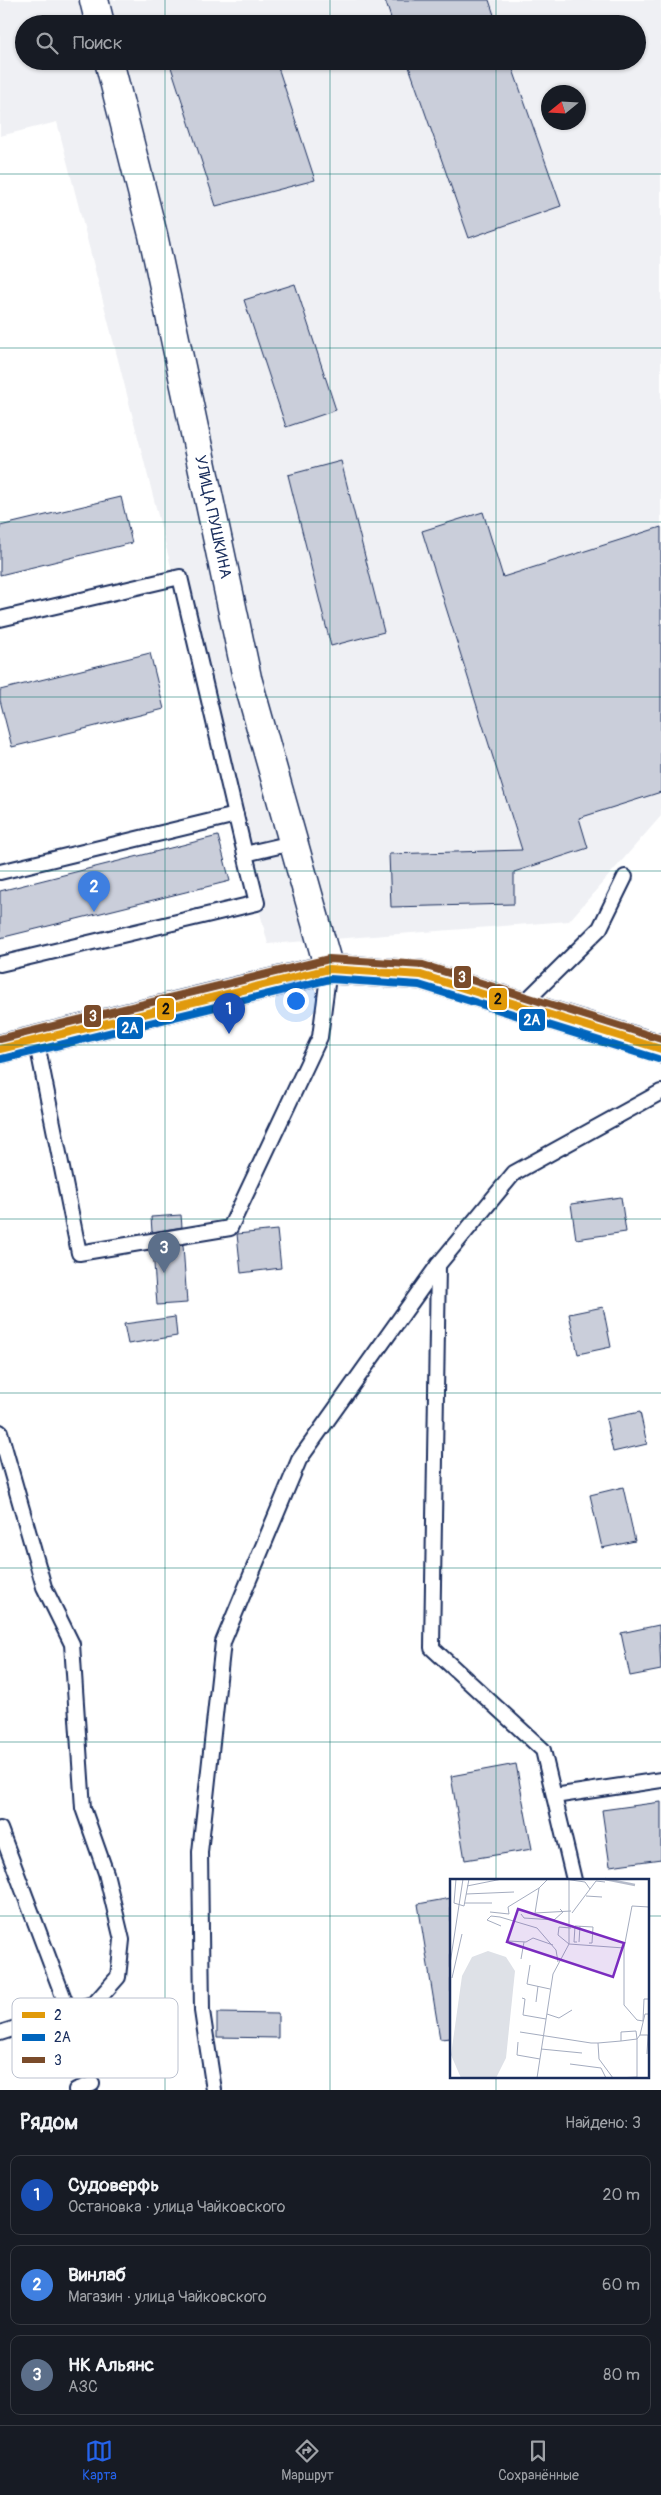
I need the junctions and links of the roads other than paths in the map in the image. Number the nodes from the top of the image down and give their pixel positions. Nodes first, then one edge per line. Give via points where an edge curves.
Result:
1 (94, 0) edge
2 (98, 15) edge
3 (111, 70) edge
4 (0, 619) edge
5 (236, 816) junction
6 (292, 844) junction
7 (245, 854) junction
8 (0, 872) edge
9 (626, 877) dead end
10 (0, 964) edge
11 (329, 970) junction
12 (521, 1006) junction
13 (36, 1039) junction
14 (0, 1049) edge
15 (661, 1049) edge
16 (661, 1092) edge
17 (438, 1265) junction
18 (0, 1432) edge
19 (661, 1780) edge
20 (554, 1796) junction
21 (0, 1829) edge
22 (574, 1879) edge
23 (64, 1998) edge
24 (99, 1998) edge
25 (12, 2029) edge
26 (0, 2033) edge
27 (92, 2084) dead end
28 (76, 2090) edge
29 (214, 2090) edge

1 - 2 street
3 - 6 street, УЛИЦА ПУШКИНА via 153,235 247,678
4 - 5 lane via 180,577
5 - 7 lane
5 - 8 lane
6 - 7 lane
6 - 11 street, УЛИЦА ПУШКИНА
7 - 10 lane via 257,903
9 - 12 lane via 600,928
11 - 12 street via 421,975
11 - 13 street
11 - 13 lane via 320,1037 230,1228 79,1253
12 - 15 street
13 - 14 street
16 - 17 lane via 514,1173
17 - 20 lane via 432,1648 543,1750
17 - 29 lane via 299,1460 223,1642 200,1852 202,2012
18 - 24 lane via 44,1587 72,1644 83,1808 106,1873 122,1940 118,1977
19 - 20 lane
20 - 22 lane
21 - 23 lane
25 - 26 lane
27 - 28 lane

